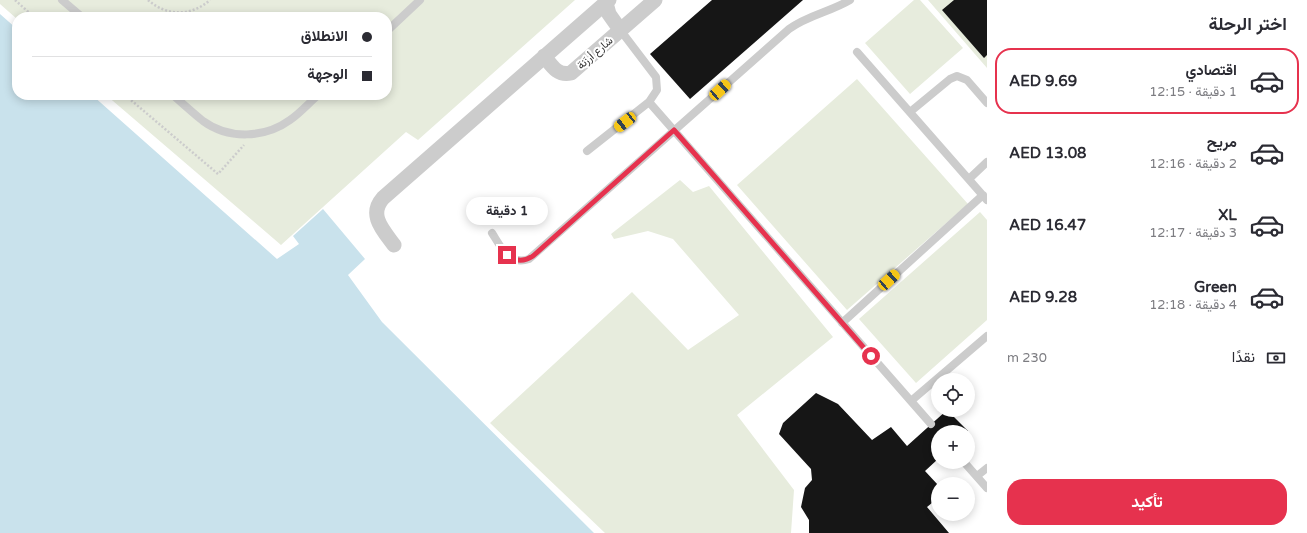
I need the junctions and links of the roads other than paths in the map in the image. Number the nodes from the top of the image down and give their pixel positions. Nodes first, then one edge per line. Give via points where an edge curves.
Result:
1 (62, 0) edge
2 (420, 0) edge
3 (655, 0) edge
4 (850, 0) edge
5 (607, 1) edge
6 (76, 12) edge
7 (392, 26) edge
8 (621, 30) junction
9 (857, 52) dead end
10 (544, 56) junction
11 (179, 100) edge
12 (312, 100) edge
13 (650, 102) junction
14 (987, 103) edge
15 (910, 112) junction
16 (674, 130) junction
17 (588, 151) dead end
18 (987, 162) edge
19 (969, 179) junction
20 (985, 197) edge
21 (492, 233) dead end
22 (394, 245) dead end
23 (842, 323) junction
24 (987, 336) edge
25 (911, 402) junction
26 (931, 424) dead end
27 (987, 468) edge
28 (970, 469) edge
29 (977, 476) junction
30 (987, 488) edge

1 - 6 lane
2 - 7 lane
3 - 8 street, شارع أرزَنة
4 - 16 lane via 804,19 788,29
5 - 8 street via 609,14
5 - 10 street
8 - 10 street, شارع أرزَنة via 572,73 557,71
8 - 13 lane via 656,77 657,90
9 - 15 lane
10 - 22 street via 379,202 377,218
11 - 12 lane via 213,127 233,134 255,134 283,125
13 - 16 lane
13 - 17 lane
14 - 15 lane via 967,80 957,76
15 - 19 lane
16 - 21 lane via 529,259 512,259
16 - 23 lane
18 - 19 lane
19 - 20 lane
20 - 23 lane
23 - 25 lane
24 - 25 lane
25 - 26 lane
27 - 29 lane
28 - 29 lane
29 - 30 lane

